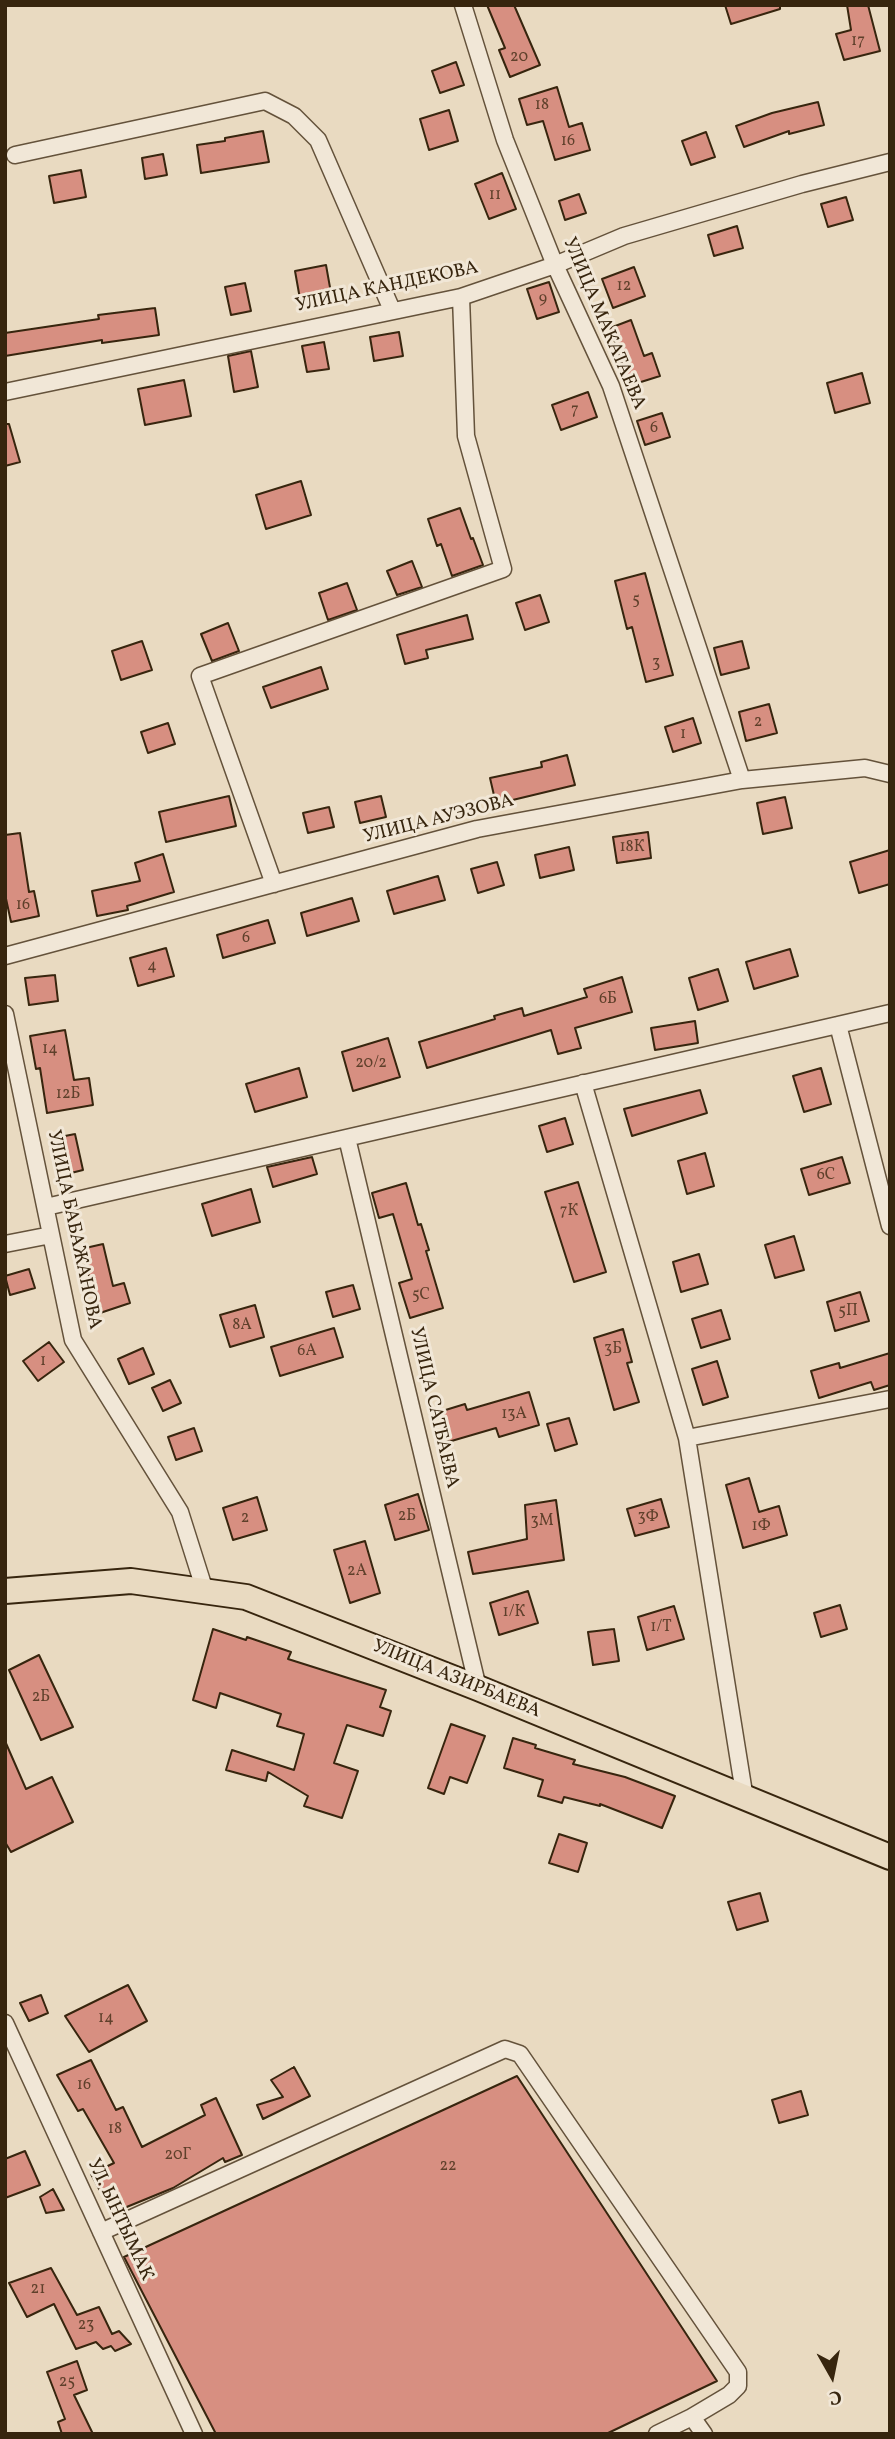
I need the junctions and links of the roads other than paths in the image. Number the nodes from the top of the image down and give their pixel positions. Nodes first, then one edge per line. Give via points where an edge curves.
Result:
1 (463, 5) edge
2 (15, 155) dead end
3 (890, 162) edge
4 (555, 265) junction
5 (461, 297) junction
6 (392, 310) junction
7 (5, 392) edge
8 (890, 774) edge
9 (741, 780) junction
10 (274, 884) junction
11 (5, 956) edge
12 (890, 1013) edge
13 (5, 1014) edge
14 (838, 1025) junction
15 (583, 1083) junction
16 (347, 1138) junction
17 (46, 1207) junction
18 (890, 1226) edge
19 (51, 1235) junction
20 (5, 1244) edge
21 (890, 1399) edge
22 (687, 1438) junction
23 (5, 1591) edge
24 (205, 1591) junction
25 (478, 1688) junction
26 (745, 1798) junction
27 (890, 1857) edge
28 (5, 2023) edge
29 (101, 2232) junction
30 (692, 2417) junction
31 (194, 2434) edge
32 (657, 2434) edge
33 (704, 2434) edge

1 - 4 street, УЛИЦА МАКАТАЕВА via 505,140
2 - 6 street via 265,102 294,116 318,140
3 - 4 street, УЛИЦА КАНДЕКОВА via 624,236
4 - 5 street, УЛИЦА КАНДЕКОВА
4 - 9 street, УЛИЦА МАКАТАЕВА via 611,386
5 - 6 street, УЛИЦА КАНДЕКОВА
5 - 10 street via 466,436 503,569 200,676
6 - 7 street, УЛИЦА КАНДЕКОВА
8 - 9 street, УЛИЦА АУЭЗОВА via 865,768
9 - 10 street, УЛИЦА АУЭЗОВА via 477,829
10 - 11 street, УЛИЦА АУЭЗОВА
12 - 14 street
13 - 17 street, УЛИЦА БАБАЖАНОВА
14 - 15 street
14 - 18 street
15 - 16 street
15 - 22 street
16 - 17 street
16 - 25 street, УЛИЦА САТБАЕВА
17 - 19 street, УЛИЦА БАБАЖАНОВА
19 - 20 street
19 - 24 street, УЛИЦА БАБАЖАНОВА via 74,1340 180,1512
21 - 22 street
22 - 26 street
23 - 24 main road, УЛИЦА АЗИРБАЕВА via 131,1581
24 - 25 main road, УЛИЦА АЗИРБАЕВА via 246,1597
25 - 26 main road, УЛИЦА АЗИРБАЕВА
26 - 27 main road, УЛИЦА АЗИРБАЕВА
28 - 29 street, УЛ. ЫНТЫМАК
29 - 30 street via 505,2049 520,2054 738,2372 738,2386 729,2395
29 - 31 street, УЛ. ЫНТЫМАК
30 - 32 street
30 - 33 street

